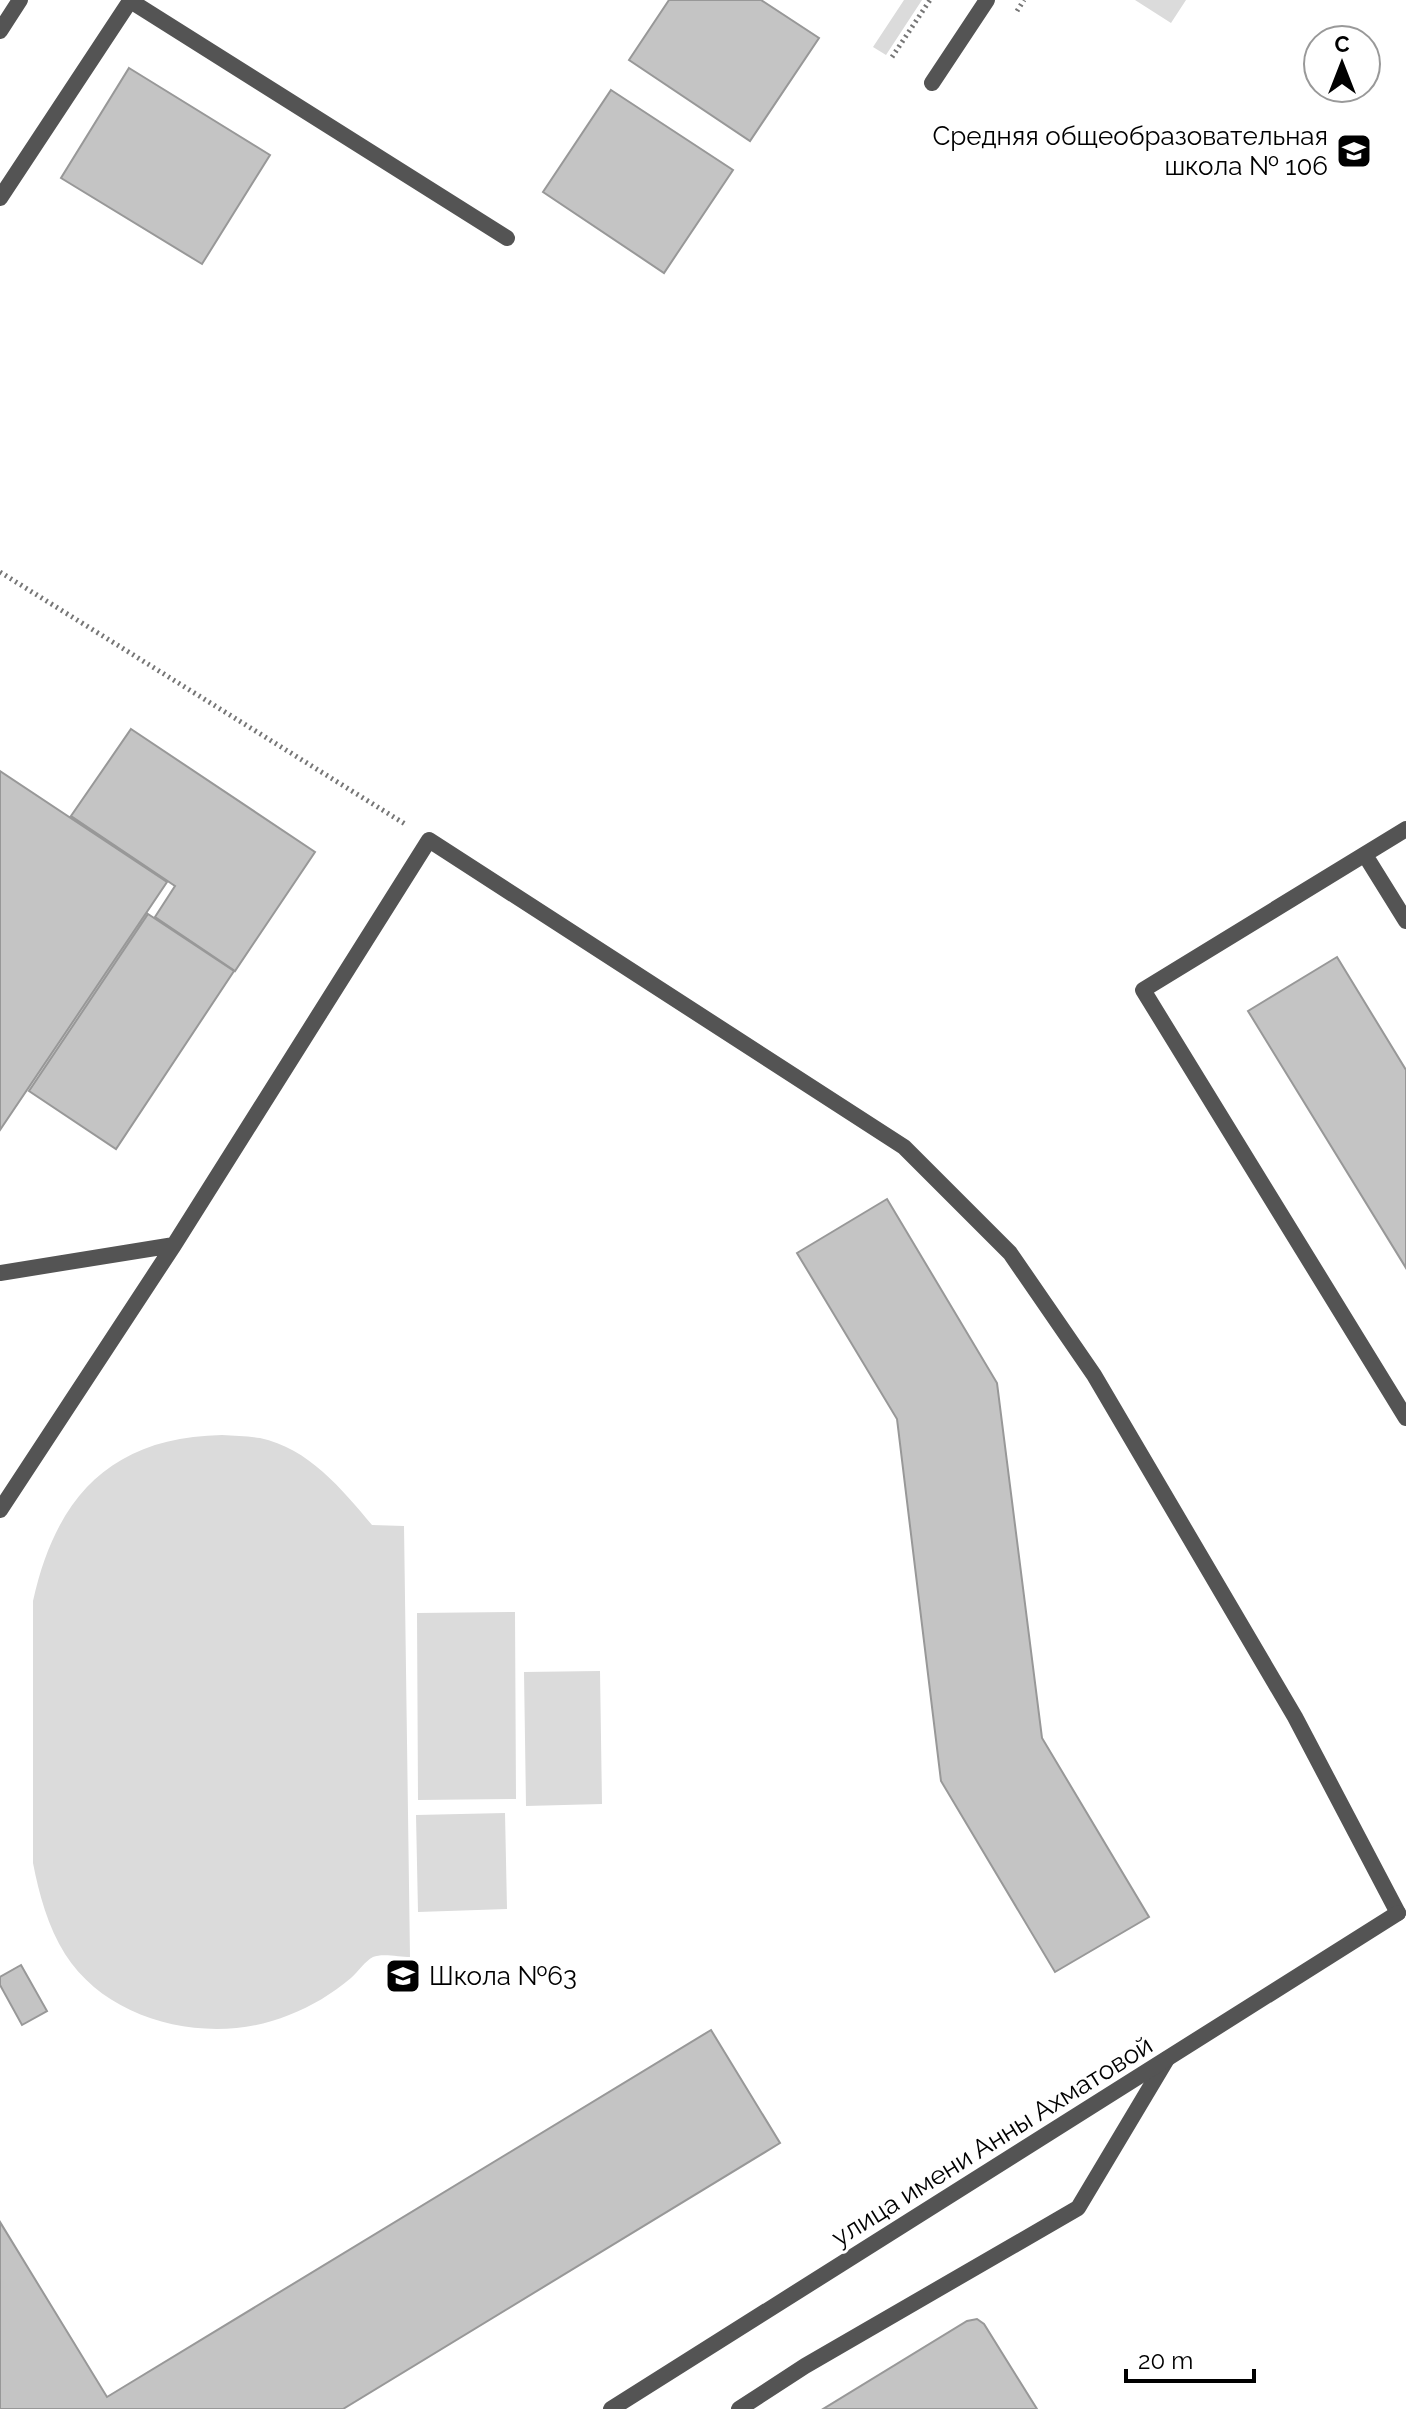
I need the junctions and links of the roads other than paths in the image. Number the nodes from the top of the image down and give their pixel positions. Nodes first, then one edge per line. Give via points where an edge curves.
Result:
1 (20, 0) edge
2 (129, 0) edge
3 (987, 0) edge
4 (0, 31) edge
5 (932, 83) dead end
6 (0, 198) edge
7 (507, 238) dead end
8 (1406, 829) edge
9 (1365, 855) junction
10 (1406, 921) edge
11 (174, 1245) junction
12 (0, 1273) edge
13 (1406, 1418) edge
14 (0, 1510) edge
15 (1167, 2059) junction
16 (611, 2409) edge
17 (739, 2409) edge

1 - 4 street
2 - 6 street
2 - 7 street
3 - 5 street
8 - 9 street
9 - 10 street
9 - 13 street via 1143,990
11 - 12 street
11 - 14 street
11 - 15 street, улица имени Анны Ахматовой via 429,840 904,1147 1010,1253 1094,1375 1295,1717 1398,1913
15 - 16 street, улица имени Анны Ахматовой
15 - 17 street via 1078,2208

